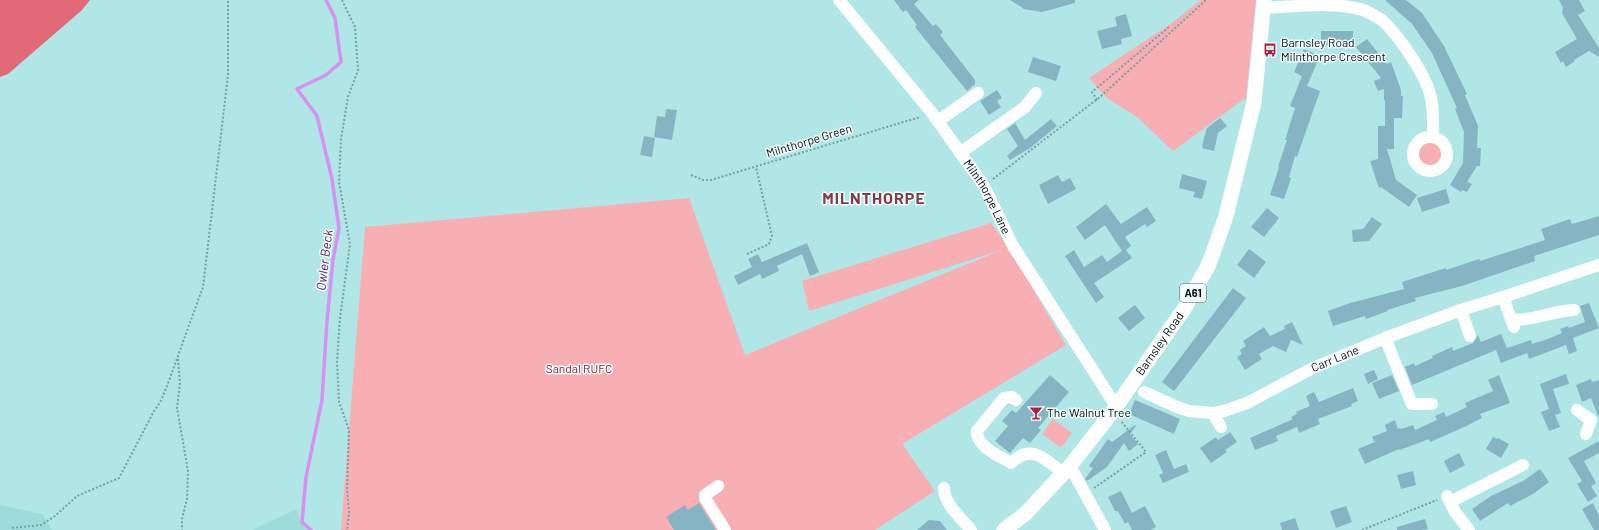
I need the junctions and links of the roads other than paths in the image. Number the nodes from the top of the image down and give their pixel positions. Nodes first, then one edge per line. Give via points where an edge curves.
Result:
1 (839, 0) edge
2 (1263, 4) edge
3 (978, 93) dead end
4 (1036, 93) dead end
5 (935, 117) junction
6 (1432, 137) dead end
7 (960, 153) junction
8 (1599, 265) edge
9 (1503, 297) junction
10 (1461, 310) junction
11 (1574, 310) dead end
12 (1470, 336) dead end
13 (1386, 338) junction
14 (1144, 392) dead end
15 (1016, 400) dead end
16 (1432, 404) dead end
17 (1114, 408) junction
18 (1577, 410) dead end
19 (1213, 413) junction
20 (1595, 419) edge
21 (1221, 427) dead end
22 (1586, 434) dead end
23 (1523, 465) dead end
24 (1066, 470) junction
25 (718, 486) dead end
26 (944, 488) dead end
27 (725, 530) edge
28 (971, 530) edge
29 (1004, 530) edge
30 (1105, 530) edge
31 (1469, 530) edge

1 - 5 street, Milnthorpe Lane
2 - 6 street via 1342,6 1363,10 1381,20 1396,36 1422,74 1430,95
2 - 17 main road, Barnsley Road / A61 via 1254,102 1226,216 1209,264 1184,309
3 - 5 street
4 - 7 street via 1025,107
5 - 7 street, Milnthorpe Lane
7 - 17 street, Milnthorpe Lane via 984,186 1013,246
8 - 9 street, Carr Lane
9 - 10 street, Carr Lane
9 - 11 street via 1512,324 1559,311
10 - 12 street
10 - 13 street, Carr Lane
13 - 16 street via 1410,408
13 - 19 street, Carr Lane via 1311,369 1247,402
14 - 19 street, Carr Lane via 1189,411
15 - 24 street via 1004,398 977,431 980,442 1011,463 1019,456 1032,453
17 - 24 main road, Barnsley Road / A61
18 - 20 street
19 - 21 street
20 - 22 street
23 - 31 street via 1449,506
24 - 29 main road, Barnsley Road / A61 via 1026,513
24 - 30 street via 1085,494
25 - 27 street via 705,495 705,498
26 - 28 street via 944,495

